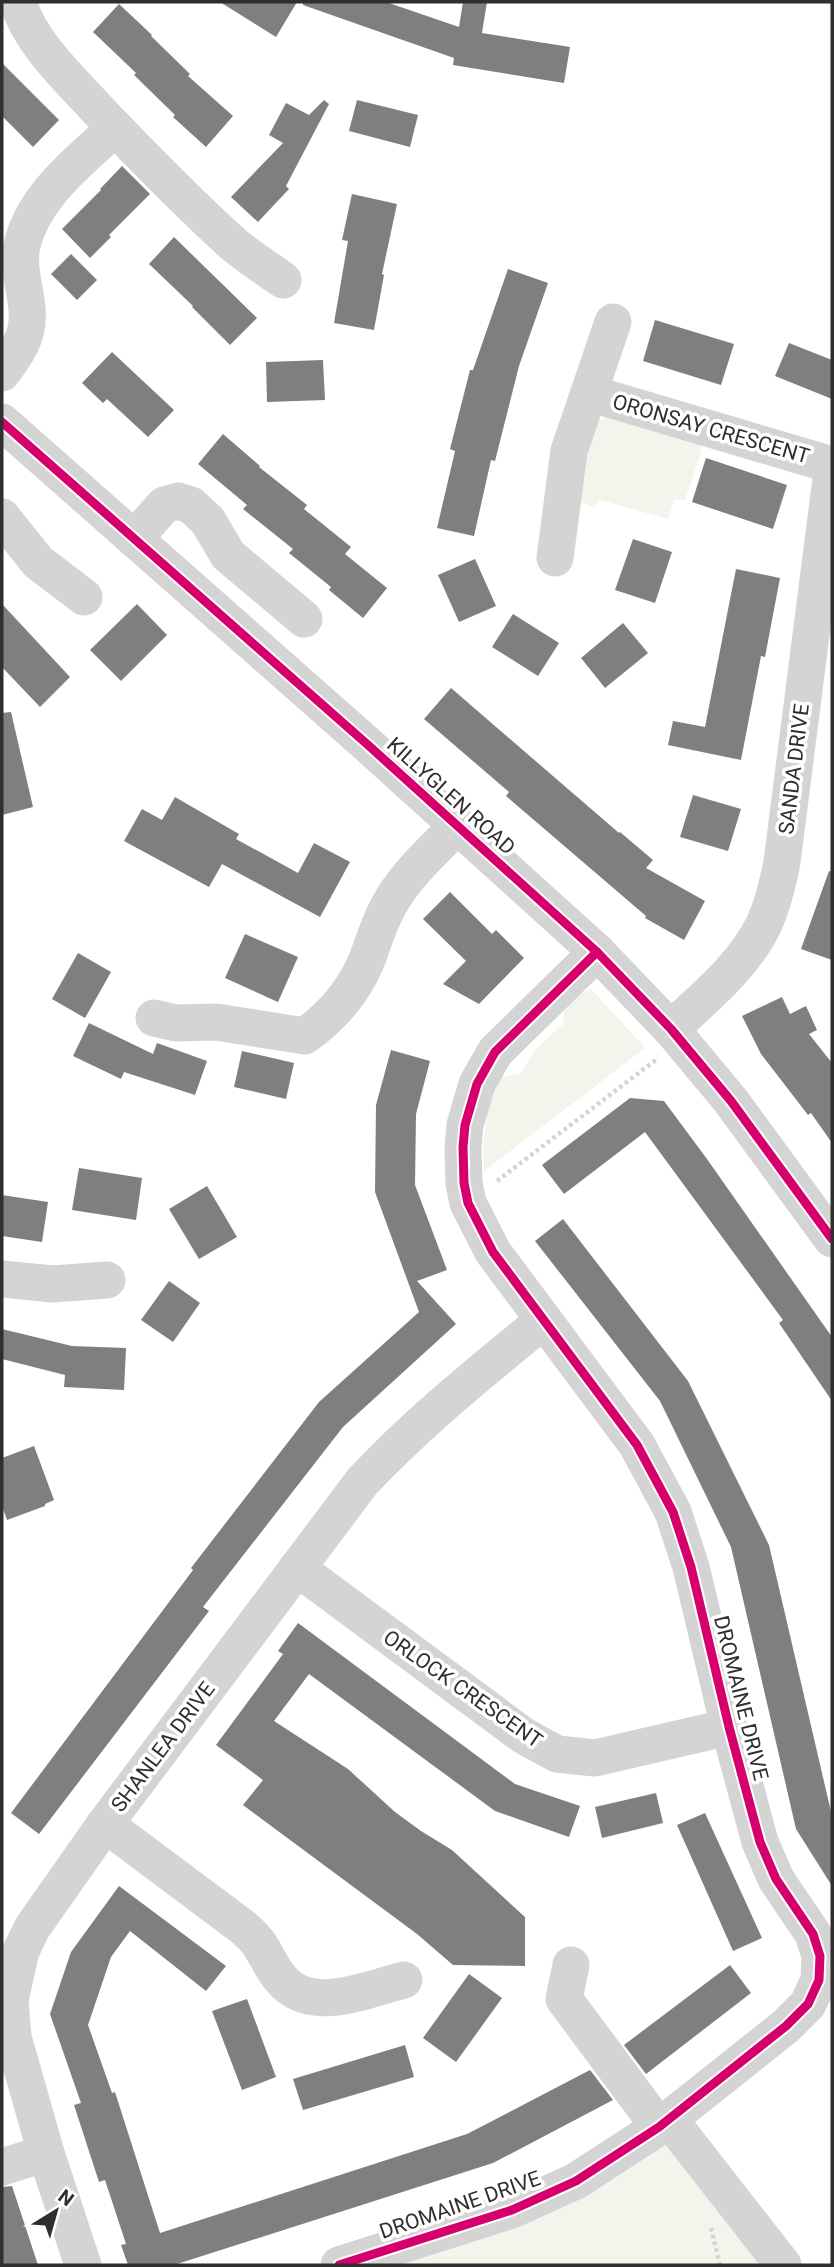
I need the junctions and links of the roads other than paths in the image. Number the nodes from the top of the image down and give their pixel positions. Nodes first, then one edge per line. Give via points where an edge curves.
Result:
1 (18, 2) edge
2 (115, 128) junction
3 (283, 280) dead end
4 (613, 322) dead end
5 (2, 373) edge
6 (589, 393) junction
7 (2, 422) edge
8 (832, 465) edge
9 (832, 471) edge
10 (2, 517) edge
11 (134, 539) junction
12 (555, 558) dead end
13 (84, 597) dead end
14 (304, 619) dead end
15 (817, 718) edge
16 (458, 825) junction
17 (597, 951) junction
18 (154, 1018) dead end
19 (676, 1035) junction
20 (832, 1239) edge
21 (2, 1279) edge
22 (107, 1280) dead end
23 (544, 1320) junction
24 (297, 1568) junction
25 (729, 1727) junction
26 (105, 1824) junction
27 (571, 1965) dead end
28 (404, 1980) dead end
29 (664, 2123) junction
30 (46, 2153) junction
31 (2, 2167) edge
32 (83, 2265) edge
33 (339, 2265) edge
34 (783, 2265) edge

1 - 2 street via 34,37
2 - 3 street via 233,243
2 - 5 street via 62,178 27,229 21,270 28,322 21,345
4 - 6 street, ORONSAY CRESCENT
6 - 8 street, ORONSAY CRESCENT
6 - 12 street, ORONSAY CRESCENT via 569,451
7 - 11 street, KILLYGLEN ROAD
9 - 15 street, SANDA DRIVE
10 - 13 street via 38,562
11 - 14 street via 163,505 178,501 191,505 208,521 228,555
11 - 16 street, KILLYGLEN ROAD
15 - 19 street, SANDA DRIVE via 767,916 754,943
16 - 17 street, KILLYGLEN ROAD
16 - 18 street via 388,905 365,963 337,1010 305,1036
17 - 19 street, KILLYGLEN ROAD
17 - 23 street, DROMAINE DRIVE via 495,1052 477,1084 465,1125 468,1203 493,1252
19 - 20 street, KILLYGLEN ROAD via 731,1101
21 - 22 street via 53,1284
23 - 24 street, SHANLEA DRIVE via 393,1449
23 - 25 street, DROMAINE DRIVE via 637,1445 673,1512 691,1567
24 - 25 street, ORLOCK CRESCENT via 524,1736 557,1754 595,1758
24 - 26 street, SHANLEA DRIVE
25 - 29 street, DROMAINE DRIVE via 760,1842 776,1879 813,1934 820,1956 820,1980 808,2004 786,2026
26 - 28 street via 244,1928 292,1991 328,1999
26 - 30 street, SHANLEA DRIVE via 32,1928 13,1980 13,2037
27 - 29 street via 564,1999
29 - 33 street, DROMAINE DRIVE via 576,2180 512,2210
29 - 34 street
30 - 31 street
30 - 32 street, SHANLEA DRIVE

